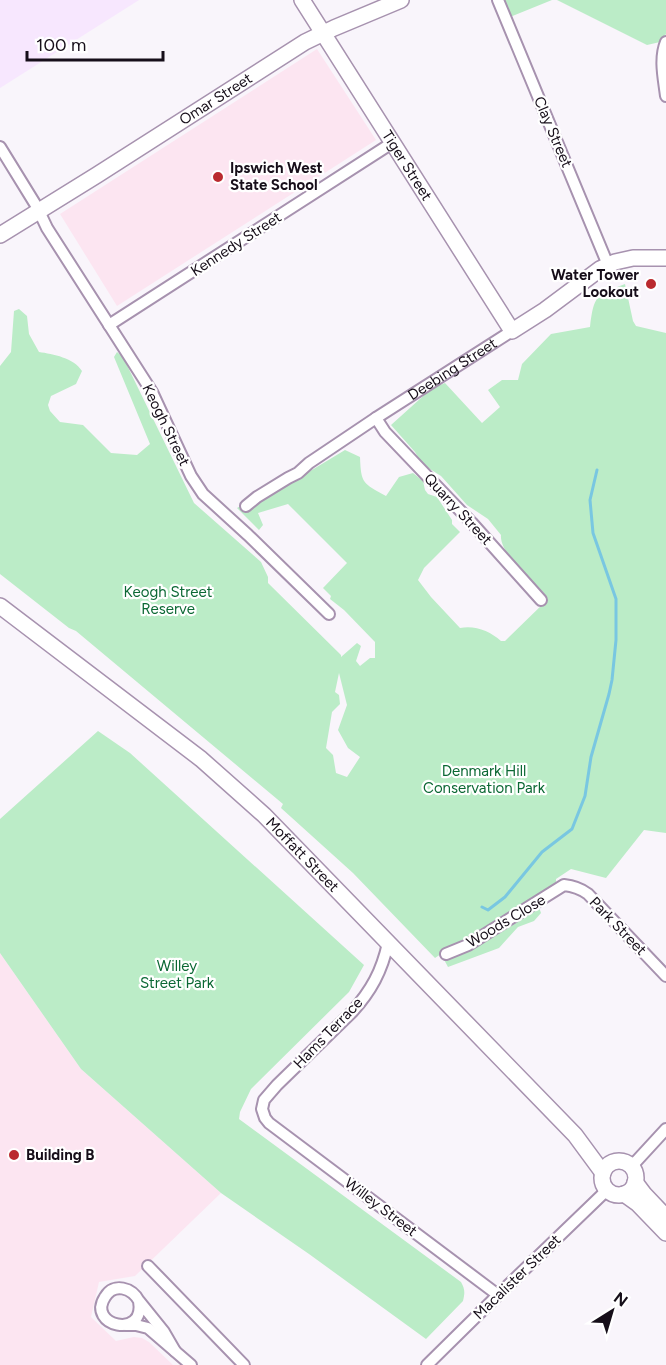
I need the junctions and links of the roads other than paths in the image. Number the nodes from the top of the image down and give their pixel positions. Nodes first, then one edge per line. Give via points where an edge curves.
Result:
1 (302, 0) edge
2 (401, 0) edge
3 (498, 0) edge
4 (322, 33) junction
5 (666, 42) edge
6 (666, 96) edge
7 (393, 143) junction
8 (0, 147) edge
9 (39, 212) junction
10 (0, 235) edge
11 (666, 258) edge
12 (608, 265) junction
13 (109, 325) junction
14 (512, 331) junction
15 (376, 418) junction
16 (246, 506) dead end
17 (541, 600) dead end
18 (0, 606) edge
19 (329, 614) dead end
20 (564, 885) joint
21 (388, 943) junction
22 (446, 954) dead end
23 (666, 976) edge
24 (265, 1118) joint
25 (666, 1129) edge
26 (575, 1135) junction
27 (617, 1162) junction
28 (603, 1173) junction
29 (633, 1174) junction
30 (607, 1190) junction
31 (624, 1194) junction
32 (666, 1217) edge
33 (666, 1233) edge
34 (148, 1266) dead end
35 (498, 1295) junction
36 (139, 1301) junction
37 (126, 1325) junction
38 (175, 1351) junction
39 (191, 1365) edge
40 (244, 1365) edge
41 (427, 1365) edge

1 - 4 main road, Tiger Street
2 - 4 main road, Omar Street
3 - 12 street, Clay Street
4 - 7 main road, Tiger Street
4 - 9 main road, Omar Street
5 - 6 street via 662,58
7 - 13 street, Kennedy Street
7 - 14 main road, Tiger Street
8 - 9 street, Keogh Street
9 - 10 main road, Omar Street
9 - 13 street, Keogh Street
11 - 12 main road, Deebing Street via 633,258
12 - 14 main road, Deebing Street
13 - 19 street, Keogh Street via 152,392 203,494
14 - 15 street, Deebing Street
15 - 16 street, Deebing Street
15 - 17 street, Quarry Street
18 - 21 main road, Moffatt Street via 237,790
20 - 22 street, Woods Close via 468,945
20 - 23 street, Park Street via 588,894
21 - 24 street, Hams Terrace via 376,980 362,1000 264,1100
21 - 26 main road, Moffatt Street
24 - 35 street, Willey Street
25 - 29 street
26 - 27 main road, Moffatt Street
26 - 28 main road, Moffatt Street
27 - 28 main road via 608,1165
27 - 29 main road
28 - 30 main road
29 - 31 main road via 631,1189
29 - 32 main road via 644,1194
30 - 31 main road
30 - 35 street, Macalister Street
31 - 33 main road
34 - 40 street
35 - 41 street, Macalister Street
36 - 37 street via 139,1312
36 - 37 street via 125,1288 113,1289 104,1297 106,1319
36 - 38 street
37 - 38 street via 148,1328
38 - 39 street

